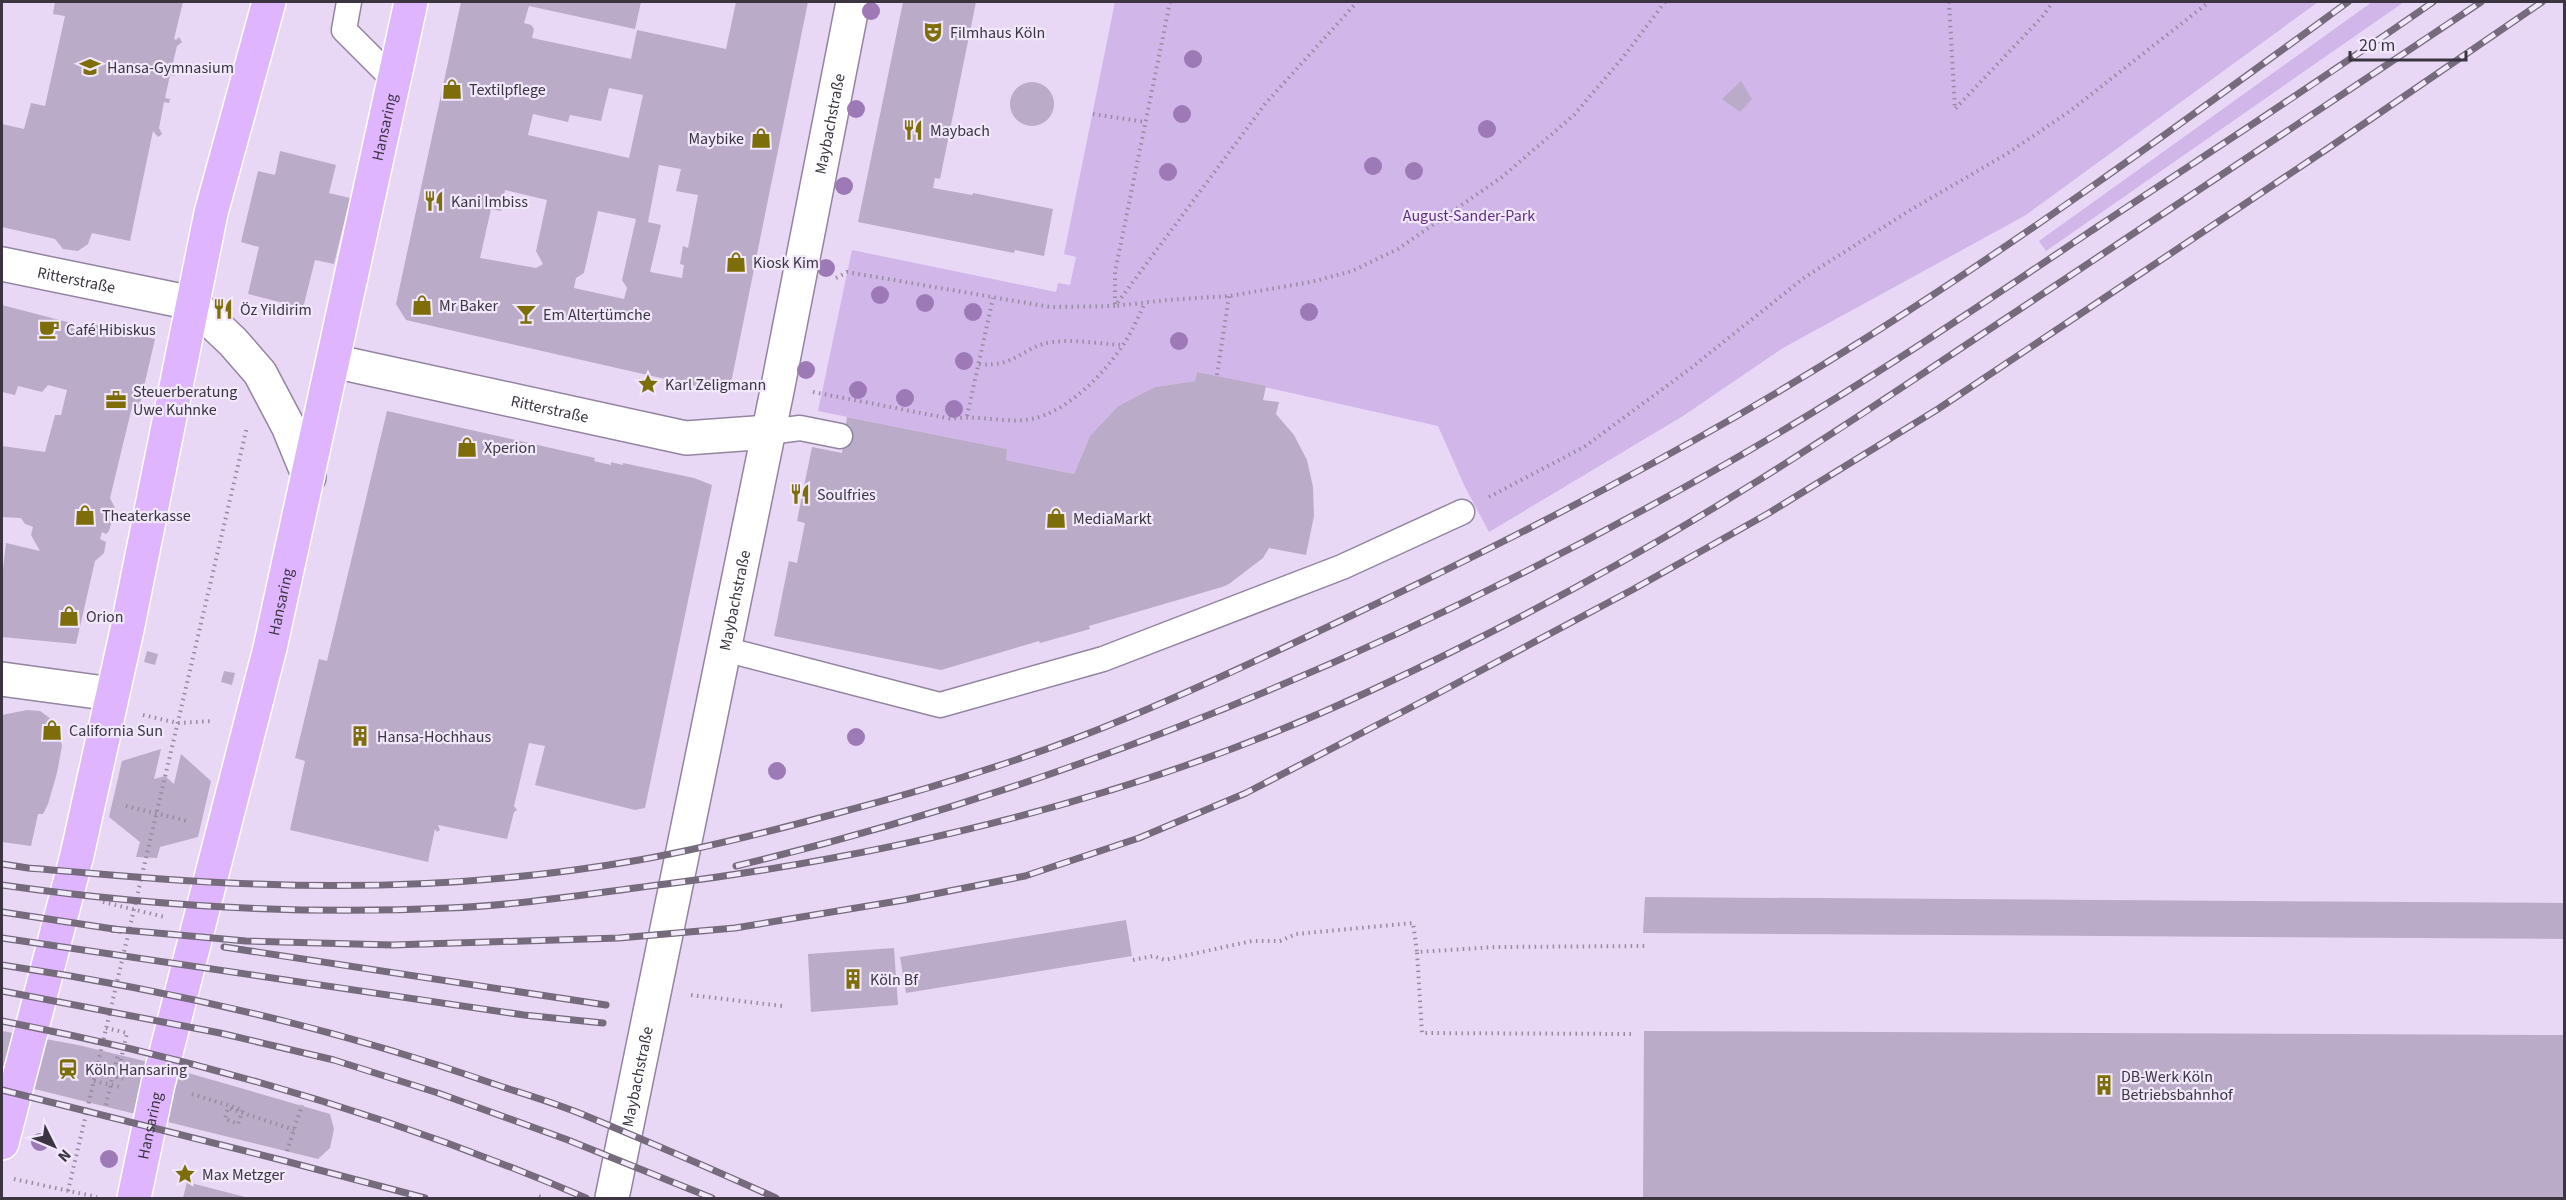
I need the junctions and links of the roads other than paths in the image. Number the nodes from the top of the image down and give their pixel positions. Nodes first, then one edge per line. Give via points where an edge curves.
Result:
1 (269, 2) edge
2 (349, 2) edge
3 (411, 2) edge
4 (853, 2) edge
5 (395, 81) junction
6 (2, 264) edge
7 (192, 303) junction
8 (333, 361) junction
9 (769, 432) junction
10 (840, 436) dead end
11 (309, 477) junction
12 (1462, 512) road end
13 (724, 649) junction
14 (2, 679) edge
15 (112, 693) junction
16 (2, 1143) edge
17 (134, 1198) edge
18 (612, 1198) edge

1 - 7 main road via 211,213
2 - 5 lane via 344,30
3 - 5 main road, Hansaring
4 - 9 street, Maybachstraße
5 - 8 main road, Hansaring
6 - 7 street, Ritterstraße
7 - 11 street via 260,373
7 - 15 main road
8 - 9 street, Ritterstraße via 686,438
8 - 11 main road, Hansaring
9 - 10 lane via 800,428
9 - 13 street, Maybachstraße
11 - 17 main road, Hansaring via 270,648 158,1084
12 - 13 lane via 1342,567 1103,659 940,705
13 - 18 street, Maybachstraße
14 - 15 street
15 - 16 main road via 77,855

